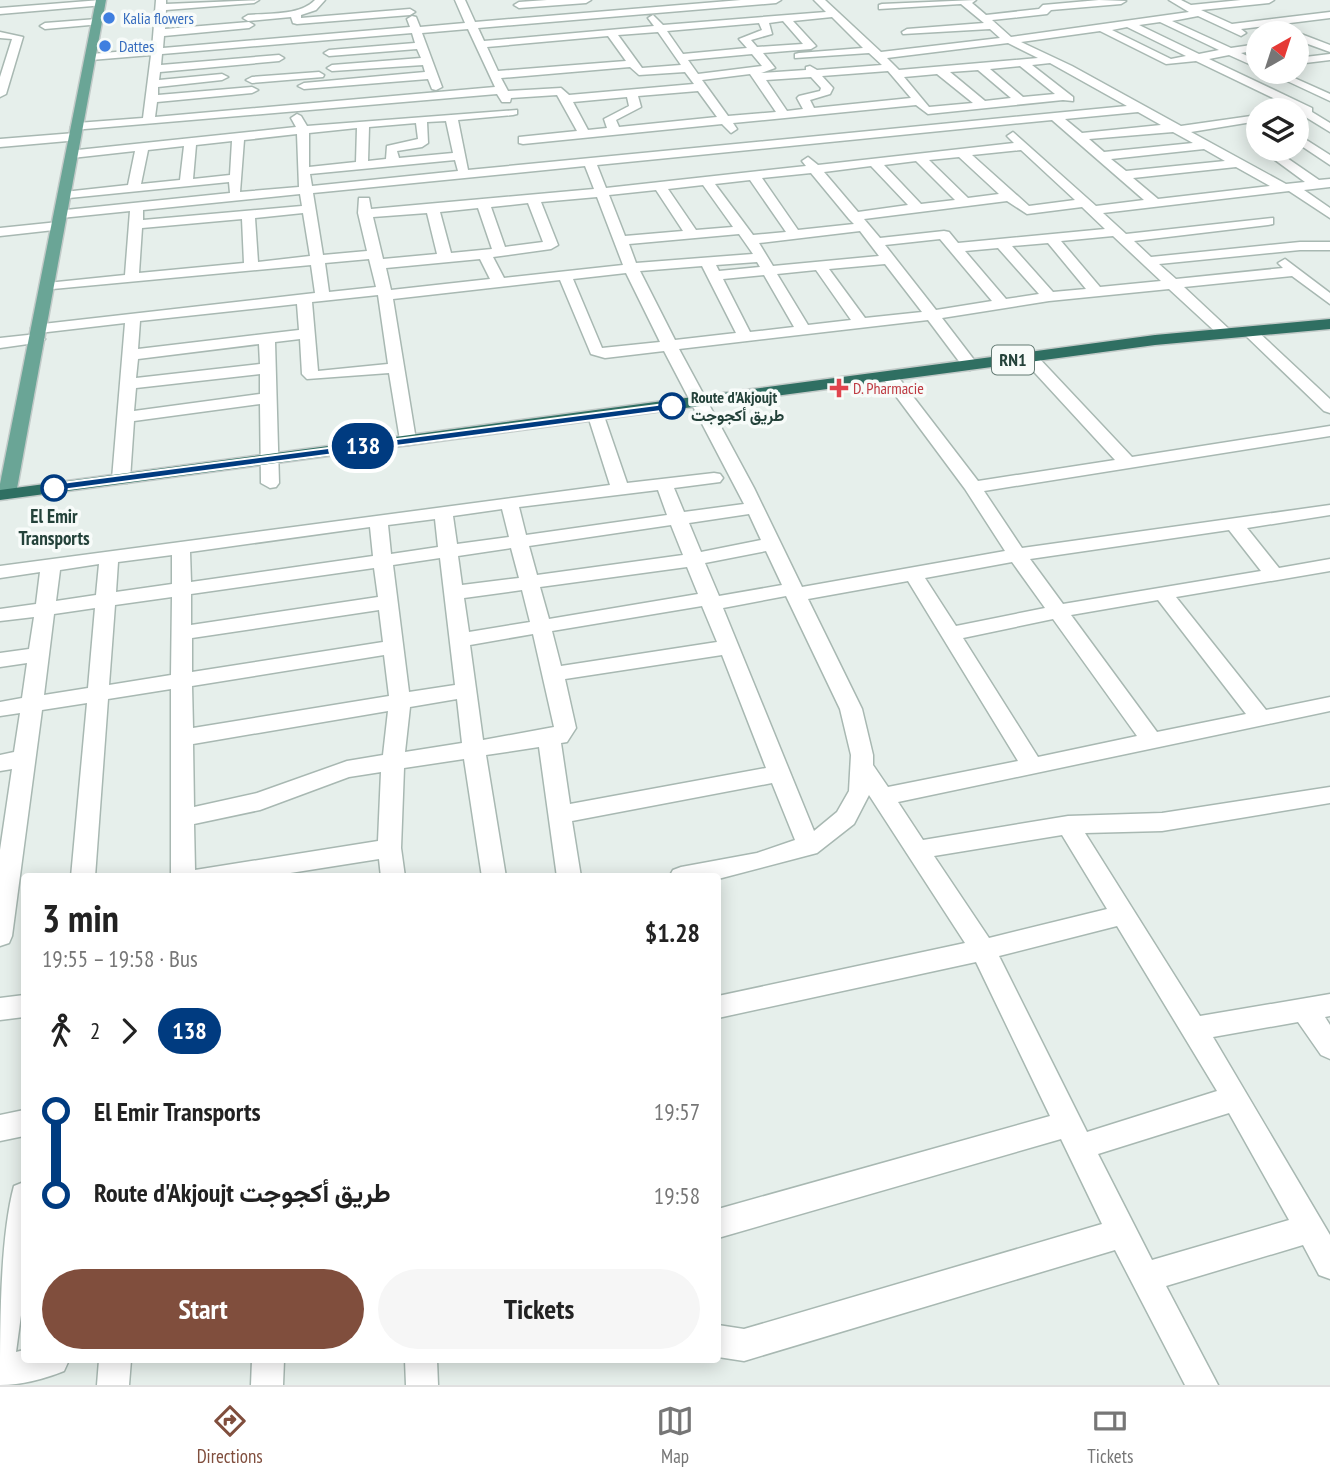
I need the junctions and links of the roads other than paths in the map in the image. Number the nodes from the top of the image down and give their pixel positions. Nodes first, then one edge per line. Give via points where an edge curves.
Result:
1 (254, 0) edge
2 (405, 0) edge
3 (460, 0) edge
4 (586, 0) edge
5 (604, 0) edge
6 (765, 0) edge
7 (776, 0) edge
8 (819, 0) edge
9 (971, 0) edge
10 (1031, 0) edge
11 (1174, 0) edge
12 (1262, 0) edge
13 (1269, 0) edge
14 (247, 1) edge
15 (964, 1) edge
16 (101, 2) edge
17 (1228, 2) edge
18 (161, 3) edge
19 (518, 3) edge
20 (1124, 3) edge
21 (27, 4) edge
22 (878, 4) edge
23 (319, 5) edge
24 (653, 7) edge
25 (994, 8) dead end
26 (1045, 10) junction
27 (0, 11) edge
28 (1191, 11) junction
29 (410, 12) junction
30 (236, 14) dead end
31 (288, 14) junction
32 (614, 14) junction
33 (835, 14) junction
34 (956, 14) dead end
35 (1330, 15) edge
36 (1004, 16) junction
37 (785, 18) junction
38 (174, 19) dead end
39 (248, 19) junction
40 (984, 19) junction
41 (161, 20) junction
42 (761, 20) junction
43 (1156, 20) junction
44 (529, 21) junction
45 (1262, 21) edge
46 (1273, 21) edge
47 (97, 22) junction
48 (1100, 22) junction
49 (708, 24) junction
50 (1128, 24) junction
51 (472, 25) junction
52 (1246, 25) edge
53 (45, 26) dead end
54 (900, 26) junction
55 (1231, 27) junction
56 (660, 28) junction
57 (415, 30) junction
58 (1074, 32) junction
59 (159, 33) junction
60 (611, 33) junction
61 (716, 34) dead end
62 (0, 35) edge
63 (587, 35) junction
64 (1330, 35) edge
65 (1309, 36) edge
66 (326, 37) junction
67 (1246, 37) edge
68 (299, 39) junction
69 (1009, 40) junction
70 (276, 41) junction
71 (1309, 41) edge
72 (251, 43) junction
73 (480, 44) junction
74 (723, 44) dead end
75 (421, 46) junction
76 (1246, 47) edge
77 (591, 48) dead end
78 (1330, 49) edge
79 (928, 50) junction
80 (156, 51) junction
81 (756, 51) junction
82 (1228, 51) junction
83 (796, 52) junction
84 (329, 53) junction
85 (731, 53) junction
86 (875, 53) junction
87 (540, 55) junction
88 (91, 57) junction
89 (564, 57) dead end
90 (681, 57) junction
91 (1196, 57) junction
92 (1330, 57) edge
93 (279, 58) junction
94 (1246, 59) edge
95 (1051, 60) junction
96 (1309, 60) edge
97 (248, 61) junction
98 (427, 61) junction
99 (1023, 64) junction
100 (981, 67) junction
101 (635, 68) junction
102 (155, 69) junction
103 (571, 69) junction
104 (893, 71) junction
105 (941, 71) junction
106 (756, 74) junction
107 (333, 75) junction
108 (433, 75) junction
109 (494, 75) junction
110 (814, 75) junction
111 (696, 77) junction
112 (281, 78) junction
113 (602, 79) dead end
114 (1246, 80) edge
115 (252, 81) junction
116 (304, 81) junction
117 (155, 84) junction
118 (1254, 84) edge
119 (1300, 84) edge
120 (558, 90) junction
121 (656, 91) junction
122 (502, 93) junction
123 (631, 93) junction
124 (0, 94) edge
125 (438, 96) junction
126 (1065, 96) junction
127 (1279, 98) edge
128 (1330, 98) edge
129 (153, 99) junction
130 (567, 99) junction
131 (1021, 101) junction
132 (663, 102) dead end
133 (983, 105) junction
134 (923, 106) junction
135 (1330, 106) edge
136 (298, 107) junction
137 (1139, 108) junction
138 (1309, 110) edge
139 (253, 111) junction
140 (811, 112) junction
141 (1090, 113) junction
142 (671, 114) dead end
143 (784, 115) junction
144 (1309, 115) edge
145 (451, 117) junction
146 (1056, 117) junction
147 (149, 120) junction
148 (421, 120) junction
149 (725, 120) junction
150 (1246, 120) edge
151 (1229, 122) junction
152 (363, 124) junction
153 (998, 124) junction
154 (679, 125) junction
155 (953, 125) junction
156 (1330, 128) edge
157 (1176, 129) junction
158 (303, 130) junction
159 (614, 131) junction
160 (76, 132) junction
161 (584, 134) junction
162 (1246, 135) edge
163 (1078, 136) junction
164 (238, 138) junction
165 (524, 140) junction
166 (190, 143) junction
167 (794, 143) junction
168 (0, 144) edge
169 (1205, 145) junction
170 (1023, 146) junction
171 (1309, 146) edge
172 (745, 147) junction
173 (142, 148) junction
174 (961, 153) junction
175 (72, 154) junction
176 (460, 156) junction
177 (1101, 156) junction
178 (919, 157) junction
179 (1286, 161) edge
180 (1330, 161) edge
181 (393, 162) junction
182 (874, 162) junction
183 (590, 163) junction
184 (1237, 163) junction
185 (362, 165) junction
186 (813, 168) junction
187 (303, 171) junction
188 (752, 174) junction
189 (465, 175) junction
190 (1123, 175) junction
191 (235, 178) junction
192 (706, 180) junction
193 (186, 183) junction
194 (363, 184) junction
195 (1323, 184) edge
196 (659, 185) junction
197 (1287, 187) junction
198 (134, 188) junction
199 (306, 190) junction
200 (603, 192) junction
201 (1235, 193) junction
202 (64, 196) junction
203 (236, 197) junction
204 (1010, 197) junction
205 (533, 198) junction
206 (965, 202) junction
207 (1155, 202) junction
208 (483, 204) junction
209 (1089, 206) junction
210 (138, 207) junction
211 (916, 207) junction
212 (309, 209) junction
213 (433, 209) junction
214 (365, 213) junction
215 (1330, 214) edge
216 (248, 215) junction
217 (59, 220) junction
218 (858, 221) junction
219 (1268, 221) junction
220 (136, 225) junction
221 (0, 232) edge
222 (692, 235) junction
223 (745, 235) junction
224 (795, 235) junction
225 (1119, 235) junction
226 (1052, 239) junction
227 (621, 241) junction
228 (876, 242) junction
229 (1002, 244) junction
230 (1300, 246) junction
231 (1330, 246) edge
232 (954, 248) junction
233 (1267, 249) junction
234 (492, 253) junction
235 (446, 257) junction
236 (762, 257) junction
237 (376, 259) junction
238 (890, 259) junction
239 (317, 260) junction
240 (1148, 261) junction
241 (820, 266) junction
242 (251, 267) junction
243 (631, 268) junction
244 (710, 269) junction
245 (1295, 271) junction
246 (770, 272) junction
247 (565, 276) junction
248 (132, 278) junction
249 (499, 283) junction
250 (1172, 284) junction
251 (47, 287) junction
252 (1096, 292) junction
253 (384, 293) junction
254 (323, 297) junction
255 (1049, 297) junction
256 (304, 299) junction
257 (1330, 300) edge
258 (1002, 304) junction
259 (934, 316) junction
260 (133, 317) junction
261 (861, 323) junction
262 (1330, 324) edge
263 (804, 330) junction
264 (1250, 332) junction
265 (38, 333) junction
266 (309, 333) junction
267 (1225, 333) junction
268 (267, 338) junction
269 (746, 338) junction
270 (0, 343) edge
271 (671, 345) junction
272 (130, 355) junction
273 (1030, 358) junction
274 (970, 365) junction
275 (267, 368) junction
276 (397, 368) junction
277 (889, 376) junction
278 (128, 384) junction
279 (268, 398) junction
280 (698, 403) junction
281 (1330, 408) edge
282 (596, 416) junction
283 (126, 417) junction
284 (1330, 431) edge
285 (408, 440) junction
286 (268, 459) junction
287 (1126, 461) junction
288 (715, 478) dead end
289 (121, 479) junction
290 (270, 483) dead end
291 (664, 484) junction
292 (973, 487) junction
293 (620, 490) junction
294 (4, 495) edge
295 (509, 503) junction
296 (754, 508) junction
297 (1330, 510) edge
298 (443, 512) junction
299 (676, 519) junction
300 (378, 520) junction
301 (1235, 525) junction
302 (519, 541) junction
303 (771, 544) junction
304 (181, 549) junction
305 (446, 551) junction
306 (1017, 555) junction
307 (109, 557) junction
308 (692, 560) junction
309 (383, 561) junction
310 (51, 565) junction
311 (1330, 565) edge
312 (0, 572) edge
313 (1274, 574) junction
314 (914, 575) junction
315 (529, 581) junction
316 (182, 592) junction
317 (793, 592) junction
318 (452, 593) junction
319 (1163, 594) junction
320 (106, 600) junction
321 (388, 602) junction
322 (709, 602) junction
323 (44, 609) junction
324 (1059, 611) junction
325 (0, 615) edge
326 (540, 626) junction
327 (181, 633) junction
328 (950, 634) junction
329 (458, 640) junction
330 (393, 647) junction
331 (727, 647) junction
332 (37, 655) junction
333 (0, 660) edge
334 (553, 674) junction
335 (182, 680) junction
336 (466, 690) junction
337 (98, 693) junction
338 (400, 703) junction
339 (1330, 704) edge
340 (30, 705) junction
341 (0, 709) edge
342 (1261, 718) junction
343 (182, 738) junction
344 (549, 739) junction
345 (1152, 741) junction
346 (474, 751) junction
347 (24, 758) junction
348 (0, 763) edge
349 (393, 763) junction
350 (1033, 766) junction
351 (864, 769) junction
352 (779, 774) junction
353 (1330, 795) edge
354 (883, 797) junction
355 (560, 815) junction
356 (182, 818) junction
357 (8, 824) edge
358 (1068, 825) junction
359 (808, 846) junction
360 (389, 848) junction
361 (918, 850) junction
362 (83, 873) edge
363 (183, 873) edge
364 (229, 873) edge
365 (392, 873) edge
366 (493, 873) edge
367 (568, 873) edge
368 (701, 873) edge
369 (2, 909) edge
370 (1121, 915) junction
371 (0, 936) edge
372 (983, 950) junction
373 (21, 1006) edge
374 (721, 1006) edge
375 (1317, 1007) edge
376 (0, 1009) edge
377 (1192, 1028) junction
378 (1330, 1046) edge
379 (1236, 1098) junction
380 (21, 1124) edge
381 (0, 1128) edge
382 (1074, 1136) junction
383 (21, 1216) edge
384 (721, 1223) edge
385 (1310, 1228) junction
386 (1122, 1233) junction
387 (1330, 1264) edge
388 (1145, 1277) junction
389 (721, 1341) edge
390 (0, 1352) edge
391 (40, 1363) edge
392 (114, 1363) edge
393 (268, 1363) edge
394 (421, 1363) edge
395 (0, 1372) edge
396 (113, 1385) edge
397 (267, 1385) edge
398 (422, 1385) edge
399 (1202, 1385) edge

1 - 14 street
2 - 29 street
3 - 51 street
4 - 19 street
5 - 32 street
6 - 7 street
6 - 24 street
8 - 33 street
9 - 15 street
10 - 26 street
11 - 28 street
12 - 13 street
12 - 17 street
14 - 18 street
14 - 39 street
15 - 22 street
15 - 40 street
16 - 21 street
16 - 47 main road
17 - 28 street
17 - 45 street
18 - 41 street
19 - 44 street
20 - 26 street
21 - 27 street
22 - 54 street
23 - 31 street
24 - 32 street
24 - 56 street
25 - 36 street
26 - 36 street
26 - 58 street
28 - 43 street
28 - 55 street
29 - 31 street
29 - 57 street
30 - 39 street
31 - 39 street
31 - 68 street
32 - 44 street
33 - 37 street
33 - 86 street
34 - 40 street
35 - 46 street
36 - 40 street
37 - 42 street
37 - 83 street via 812,46
38 - 41 street
39 - 59 street
39 - 72 street
40 - 54 street
40 - 69 street
41 - 59 street
42 - 49 street
42 - 81 street via 768,32 744,38
43 - 48 street via 1140,13
43 - 50 street
43 - 82 street
44 - 51 street
47 - 53 street
47 - 88 main road
48 - 50 street
48 - 58 street
48 - 91 street via 1170,62
49 - 56 street
49 - 61 street
50 - 91 street
51 - 57 street
51 - 73 street
52 - 55 street
54 - 79 street
55 - 67 street
56 - 60 street
56 - 90 street
57 - 66 street
57 - 75 street
58 - 69 street
59 - 80 street
60 - 63 street
60 - 101 street
62 - 124 street via 18,37
63 - 77 street
63 - 87 street
64 - 65 street
66 - 68 street
66 - 84 street
68 - 70 street
69 - 79 street
69 - 95 street
70 - 72 street
70 - 93 street
71 - 78 street
72 - 80 street
73 - 87 street
73 - 109 street
74 - 85 street
75 - 84 street
75 - 98 street
76 - 82 street
79 - 86 street
80 - 88 street
80 - 102 street
81 - 83 street
81 - 85 street
81 - 106 street via 770,68
82 - 91 street
82 - 94 street
83 - 86 street
83 - 110 street
84 - 107 street
85 - 90 street
86 - 104 street
87 - 103 street
87 - 109 street
88 - 160 main road
89 - 103 street
90 - 111 street
91 - 114 street
92 - 96 street
93 - 97 street
93 - 112 street
95 - 99 street
95 - 137 street
97 - 102 street
97 - 115 street
98 - 107 street
98 - 108 street
99 - 100 street
99 - 126 street
100 - 105 street
100 - 131 street
101 - 103 street
101 - 111 street
101 - 113 street
102 - 117 street
103 - 120 street via 579,84
104 - 105 street
104 - 110 street
104 - 134 street
105 - 133 street
106 - 110 street
106 - 111 street
106 - 143 street
107 - 108 street
107 - 116 street
108 - 125 street
109 - 122 street
110 - 140 street via 827,90 803,98
111 - 121 street
111 - 149 street
112 - 115 street
112 - 116 street
115 - 117 street
115 - 129 street
115 - 139 street
116 - 136 street
117 - 129 street
118 - 127 street
119 - 128 street
120 - 122 street
120 - 130 street
121 - 123 street
121 - 132 street
122 - 125 street
122 - 165 street
123 - 130 street
123 - 159 street via 635,107 610,120
125 - 136 street
126 - 131 street
126 - 141 street
129 - 147 street
130 - 161 street
131 - 133 street
133 - 134 street
134 - 140 street via 867,102
134 - 155 street
135 - 138 street
136 - 139 street
136 - 158 street
137 - 141 street
137 - 157 street
139 - 147 street
140 - 143 street
141 - 146 street
142 - 154 street
143 - 149 street
144 - 156 street
145 - 148 street
145 - 165 street
145 - 176 street
146 - 153 street
146 - 163 street
147 - 160 street
148 - 152 street
148 - 181 street via 424,140 393,148
149 - 154 street
149 - 172 street
150 - 151 street
151 - 157 street
151 - 162 street
152 - 158 street
152 - 185 street
153 - 155 street
153 - 170 street
154 - 159 street
155 - 167 street
157 - 163 street
157 - 169 street
158 - 164 street
158 - 187 street
159 - 161 street
160 - 168 street
160 - 175 main road
161 - 165 street
163 - 177 street
164 - 166 street
164 - 191 street
165 - 183 street
165 - 189 street
166 - 173 street
166 - 193 street
167 - 172 street
167 - 186 street
169 - 177 street
169 - 184 street
170 - 174 street
170 - 209 street
171 - 180 street
172 - 183 street
173 - 175 street
173 - 198 street
174 - 178 street
174 - 204 street
175 - 202 main road
176 - 181 street
176 - 189 street
177 - 190 street
178 - 182 street
178 - 206 street
179 - 195 street
181 - 185 street
182 - 186 street
182 - 211 street
183 - 200 street
184 - 190 street
184 - 197 street
185 - 187 street
186 - 188 street
186 - 218 street
187 - 199 street
188 - 192 street
188 - 224 street
189 - 194 street
190 - 207 street
191 - 193 street
191 - 203 street
192 - 196 street
192 - 223 street
193 - 198 street
194 - 199 street
194 - 214 street
195 - 197 street
196 - 200 street
196 - 222 street
197 - 201 street
197 - 215 street
198 - 202 street
199 - 203 street
199 - 212 street
200 - 205 street
200 - 227 street
201 - 207 street
201 - 219 street
202 - 217 main road
203 - 210 street
204 - 206 street
204 - 209 street via 1031,210
205 - 208 street
205 - 234 street via 551,244
206 - 211 street
207 - 209 street
208 - 213 street
208 - 234 street
209 - 225 street
210 - 217 street
210 - 220 street
211 - 218 street
212 - 216 street
212 - 239 street
213 - 214 street
213 - 235 street
214 - 237 street
216 - 220 street
216 - 242 street
217 - 221 street
217 - 251 main road
218 - 224 street
218 - 228 street
219 - 225 street
219 - 230 street
220 - 248 street
222 - 223 street
222 - 227 street
223 - 224 street
223 - 236 street
225 - 226 street
225 - 240 street
226 - 229 street
226 - 252 street
227 - 243 street
228 - 232 street via 940,234
228 - 238 street
229 - 232 street
229 - 255 street
230 - 231 street
230 - 233 street
232 - 258 street
233 - 240 street
233 - 245 street
234 - 235 street
234 - 249 street
235 - 237 street
236 - 244 street
236 - 246 street
237 - 239 street
237 - 253 street
238 - 241 street
238 - 259 street
239 - 242 street
239 - 254 street
240 - 250 street
241 - 246 street
241 - 261 street
242 - 248 street
243 - 244 street
243 - 247 street
243 - 271 street
244 - 246 street
244 - 269 street
245 - 250 street
245 - 257 street
246 - 263 street
247 - 249 street
247 - 271 street via 599,353
248 - 251 street
249 - 253 street
250 - 252 street
250 - 267 street
251 - 265 main road
252 - 255 street
253 - 254 street
253 - 276 street
254 - 256 street
255 - 258 street
256 - 260 street
256 - 266 street
258 - 259 street
259 - 261 street
259 - 274 street
260 - 265 street
260 - 272 street
261 - 263 street
262 - 264 highway, RN1
263 - 269 street
264 - 267 highway, RN1
264 - 281 street
265 - 270 street
265 - 294 main road
266 - 268 street
266 - 276 street via 313,376
267 - 273 highway, RN1
268 - 272 street
268 - 275 street
269 - 271 street
271 - 280 street
272 - 278 street
273 - 274 highway, RN1
273 - 287 street
274 - 277 highway, RN1
275 - 278 street
275 - 279 street
276 - 285 street
277 - 280 highway, RN1
277 - 292 street
278 - 283 street
279 - 283 street
279 - 286 street
280 - 282 highway, RN1
280 - 296 street
282 - 285 highway, RN1
282 - 293 street
283 - 289 street
284 - 287 street
285 - 286 highway, RN1
286 - 289 highway, RN1
286 - 290 street
287 - 292 street
288 - 291 street
289 - 294 highway, RN1
291 - 293 street
291 - 299 street
292 - 306 street
293 - 295 street
295 - 298 street
295 - 302 street
296 - 299 street
296 - 303 street
297 - 301 street
298 - 300 street
298 - 305 street
299 - 302 street
299 - 308 street
300 - 304 street
300 - 309 street
301 - 306 street
301 - 313 street
302 - 305 street
302 - 315 street
303 - 308 street
303 - 317 street
304 - 307 street
304 - 316 street
305 - 309 street
305 - 318 street
306 - 314 street
306 - 324 street
307 - 310 street
307 - 320 street
308 - 315 street
308 - 322 street
309 - 316 street
309 - 321 street
310 - 312 street
310 - 323 street
311 - 313 street
313 - 319 street
314 - 317 street
314 - 328 street
315 - 318 street
315 - 326 street
316 - 320 street
316 - 327 street
317 - 322 street
317 - 351 street via 851,709
318 - 329 street
319 - 324 street
319 - 342 street
320 - 323 street
320 - 337 street
321 - 327 street
321 - 330 street
322 - 326 street
322 - 331 street
323 - 325 street
323 - 332 street
324 - 328 street
324 - 345 street
326 - 329 street
326 - 334 street
327 - 335 street
328 - 350 street
329 - 336 street
330 - 335 street
330 - 338 street
331 - 334 street
331 - 352 street
332 - 333 street
332 - 340 street
334 - 344 street via 565,728
335 - 337 street
335 - 343 street
336 - 338 street
336 - 346 street
337 - 340 street
337 - 362 street
338 - 343 street
338 - 349 street
339 - 342 street
340 - 341 street
340 - 347 street
342 - 345 street
343 - 356 street
344 - 346 street
344 - 355 street
345 - 350 street
346 - 349 street
346 - 366 street
347 - 348 street
347 - 357 street
349 - 356 street via 347,769 260,801
349 - 360 street
350 - 354 street
351 - 354 street
351 - 359 street via 855,804 828,836
352 - 355 street
352 - 359 street
353 - 358 street via 1162,822
354 - 361 street
355 - 367 street
356 - 363 street
357 - 369 street
358 - 361 street
358 - 370 street
359 - 368 street via 780,857
360 - 364 street
360 - 365 street
361 - 372 street
369 - 371 street
370 - 372 street
370 - 377 street
372 - 374 street
372 - 382 street
373 - 376 street
375 - 377 street
375 - 378 street
377 - 379 street
379 - 382 street
379 - 385 street
380 - 381 street
382 - 384 street
382 - 386 street
383 - 390 street
385 - 387 street
385 - 388 street
386 - 388 street
386 - 389 street via 744,1345
388 - 399 street
391 - 395 street
392 - 396 street
393 - 397 street
394 - 398 street

